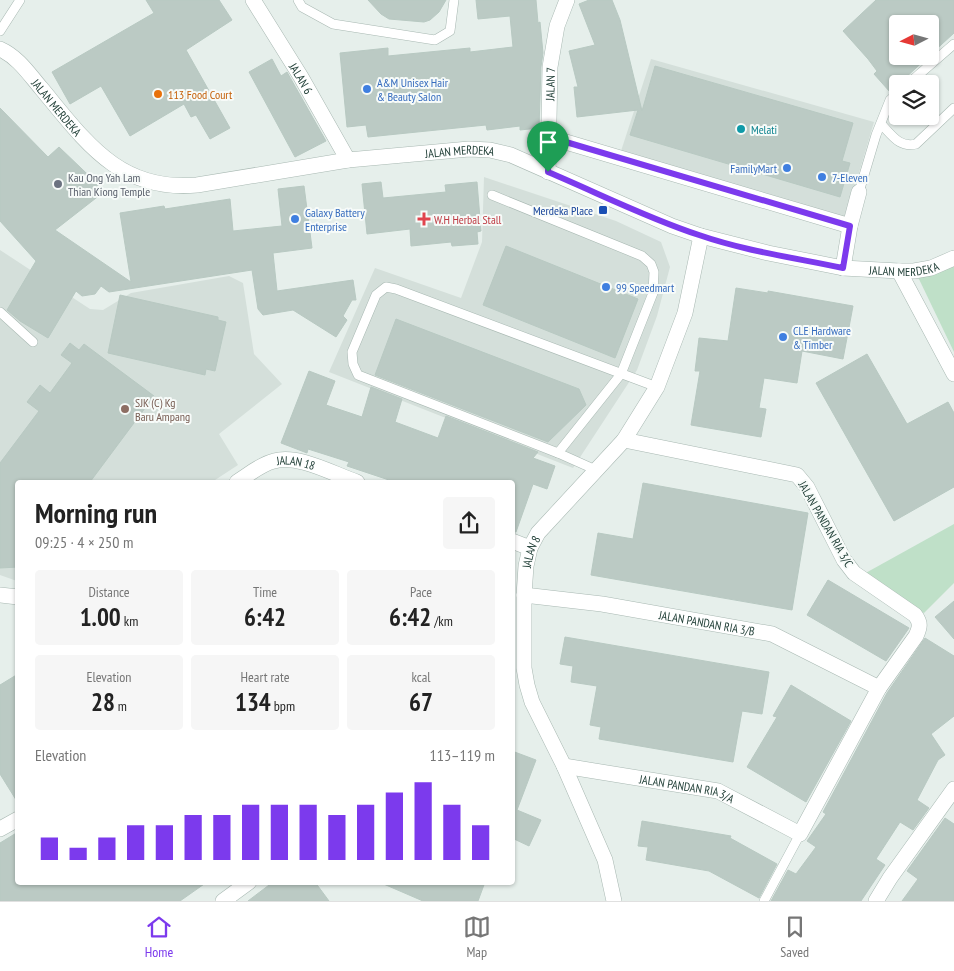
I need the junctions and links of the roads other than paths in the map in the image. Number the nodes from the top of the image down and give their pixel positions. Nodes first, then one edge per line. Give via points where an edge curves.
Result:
1 (20, 0) edge
2 (253, 0) edge
3 (298, 0) edge
4 (454, 0) edge
5 (567, 0) edge
6 (0, 31) edge
7 (954, 44) edge
8 (0, 49) edge
9 (918, 75) edge
10 (889, 103) edge
11 (954, 108) edge
12 (881, 124) junction
13 (549, 137) junction
14 (348, 160) junction
15 (548, 172) junction
16 (860, 192) joint
17 (492, 195) dead end
18 (850, 226) junction
19 (701, 236) junction
20 (954, 258) edge
21 (843, 268) junction
22 (899, 271) junction
23 (0, 312) edge
24 (33, 342) dead end
25 (621, 374) junction
26 (954, 374) edge
27 (657, 387) junction
28 (624, 440) junction
29 (558, 453) junction
30 (596, 470) junction
31 (240, 480) edge
32 (351, 480) edge
33 (515, 542) edge
34 (530, 548) junction
35 (0, 595) edge
36 (524, 595) junction
37 (15, 597) edge
38 (524, 668) junction
39 (515, 678) edge
40 (878, 688) junction
41 (564, 766) junction
42 (954, 789) edge
43 (15, 821) edge
44 (0, 829) edge
45 (800, 834) junction
46 (245, 885) edge
47 (223, 901) edge
48 (614, 901) edge
49 (764, 901) edge
50 (876, 901) edge

1 - 6 lane
2 - 14 street, JALAN 6 via 302,77
3 - 4 lane via 302,7 333,24 435,40 450,31
5 - 13 street, JALAN 7 via 557,26 550,68
7 - 9 lane
8 - 14 street, JALAN MERDEKA via 20,64 102,157 124,172 142,179 178,187
10 - 12 lane
11 - 12 lane via 916,144 908,146 900,144
12 - 16 lane
13 - 15 street, JALAN 7
13 - 18 street
14 - 15 street, JALAN MERDEKA via 490,150 512,155
15 - 19 street, JALAN MERDEKA
16 - 18 street
17 - 25 lane via 642,256 651,264 653,293
18 - 21 street
19 - 21 street, JALAN MERDEKA
19 - 27 street, JALAN 8 via 685,313
20 - 22 street, JALAN MERDEKA via 931,268
21 - 22 street, JALAN MERDEKA
22 - 26 street
23 - 24 lane
25 - 27 lane
25 - 29 lane
25 - 29 lane via 396,289 386,287 376,295 352,352 358,376
27 - 28 street, JALAN 8
28 - 30 street, JALAN 8
28 - 40 street, JALAN PANDAN RIA 3/C via 797,475 807,487 844,560 854,573 915,614 919,620 916,636
29 - 30 lane
30 - 34 street, JALAN 8 via 538,533
31 - 32 street, JALAN 18 via 262,466 284,459 296,460
33 - 34 street
34 - 36 street, JALAN 8
35 - 37 street
36 - 38 street, JALAN 8
36 - 40 street, JALAN PANDAN RIA 3/B via 602,604 772,634
38 - 39 street
38 - 41 street, JALAN 8 via 532,702
40 - 45 street, JALAN PANDAN RIA 3/C
41 - 45 street, JALAN PANDAN RIA 3/A via 718,791
41 - 48 street, JALAN 8 via 604,860
42 - 50 street
43 - 44 street
45 - 49 lane
46 - 47 street

